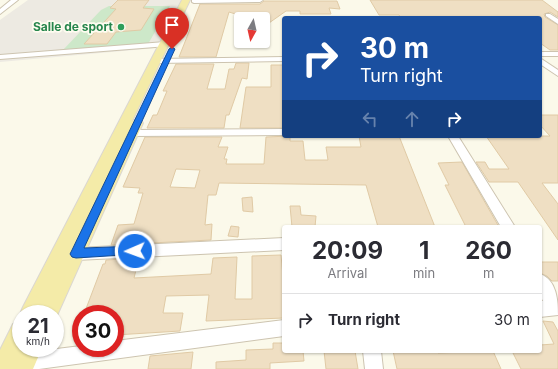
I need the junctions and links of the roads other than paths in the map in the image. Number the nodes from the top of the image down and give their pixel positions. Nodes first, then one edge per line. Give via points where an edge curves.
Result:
1 (15, 0) edge
2 (191, 0) edge
3 (260, 0) edge
4 (0, 12) edge
5 (548, 15) dead end
6 (558, 22) edge
7 (165, 44) junction
8 (542, 54) edge
9 (558, 54) edge
10 (0, 57) edge
11 (282, 59) edge
12 (162, 61) junction
13 (542, 62) edge
14 (558, 74) edge
15 (282, 132) edge
16 (132, 133) junction
17 (454, 138) edge
18 (507, 225) edge
19 (282, 244) edge
20 (76, 254) junction
21 (542, 286) edge
22 (549, 302) edge
23 (35, 305) edge
24 (51, 305) edge
25 (282, 328) edge
26 (12, 350) edge
27 (372, 353) edge
28 (25, 360) edge
29 (2, 369) edge
30 (374, 369) edge

1 - 4 street
2 - 3 street
2 - 7 main road
2 - 12 main road
5 - 6 street
7 - 10 street
7 - 12 main road
8 - 9 street
11 - 12 street
12 - 16 main road
12 - 23 main road
13 - 14 street
15 - 16 street
16 - 20 main road
17 - 18 street
19 - 20 street
20 - 24 main road
21 - 22 street
25 - 28 street
26 - 29 main road
27 - 30 street

